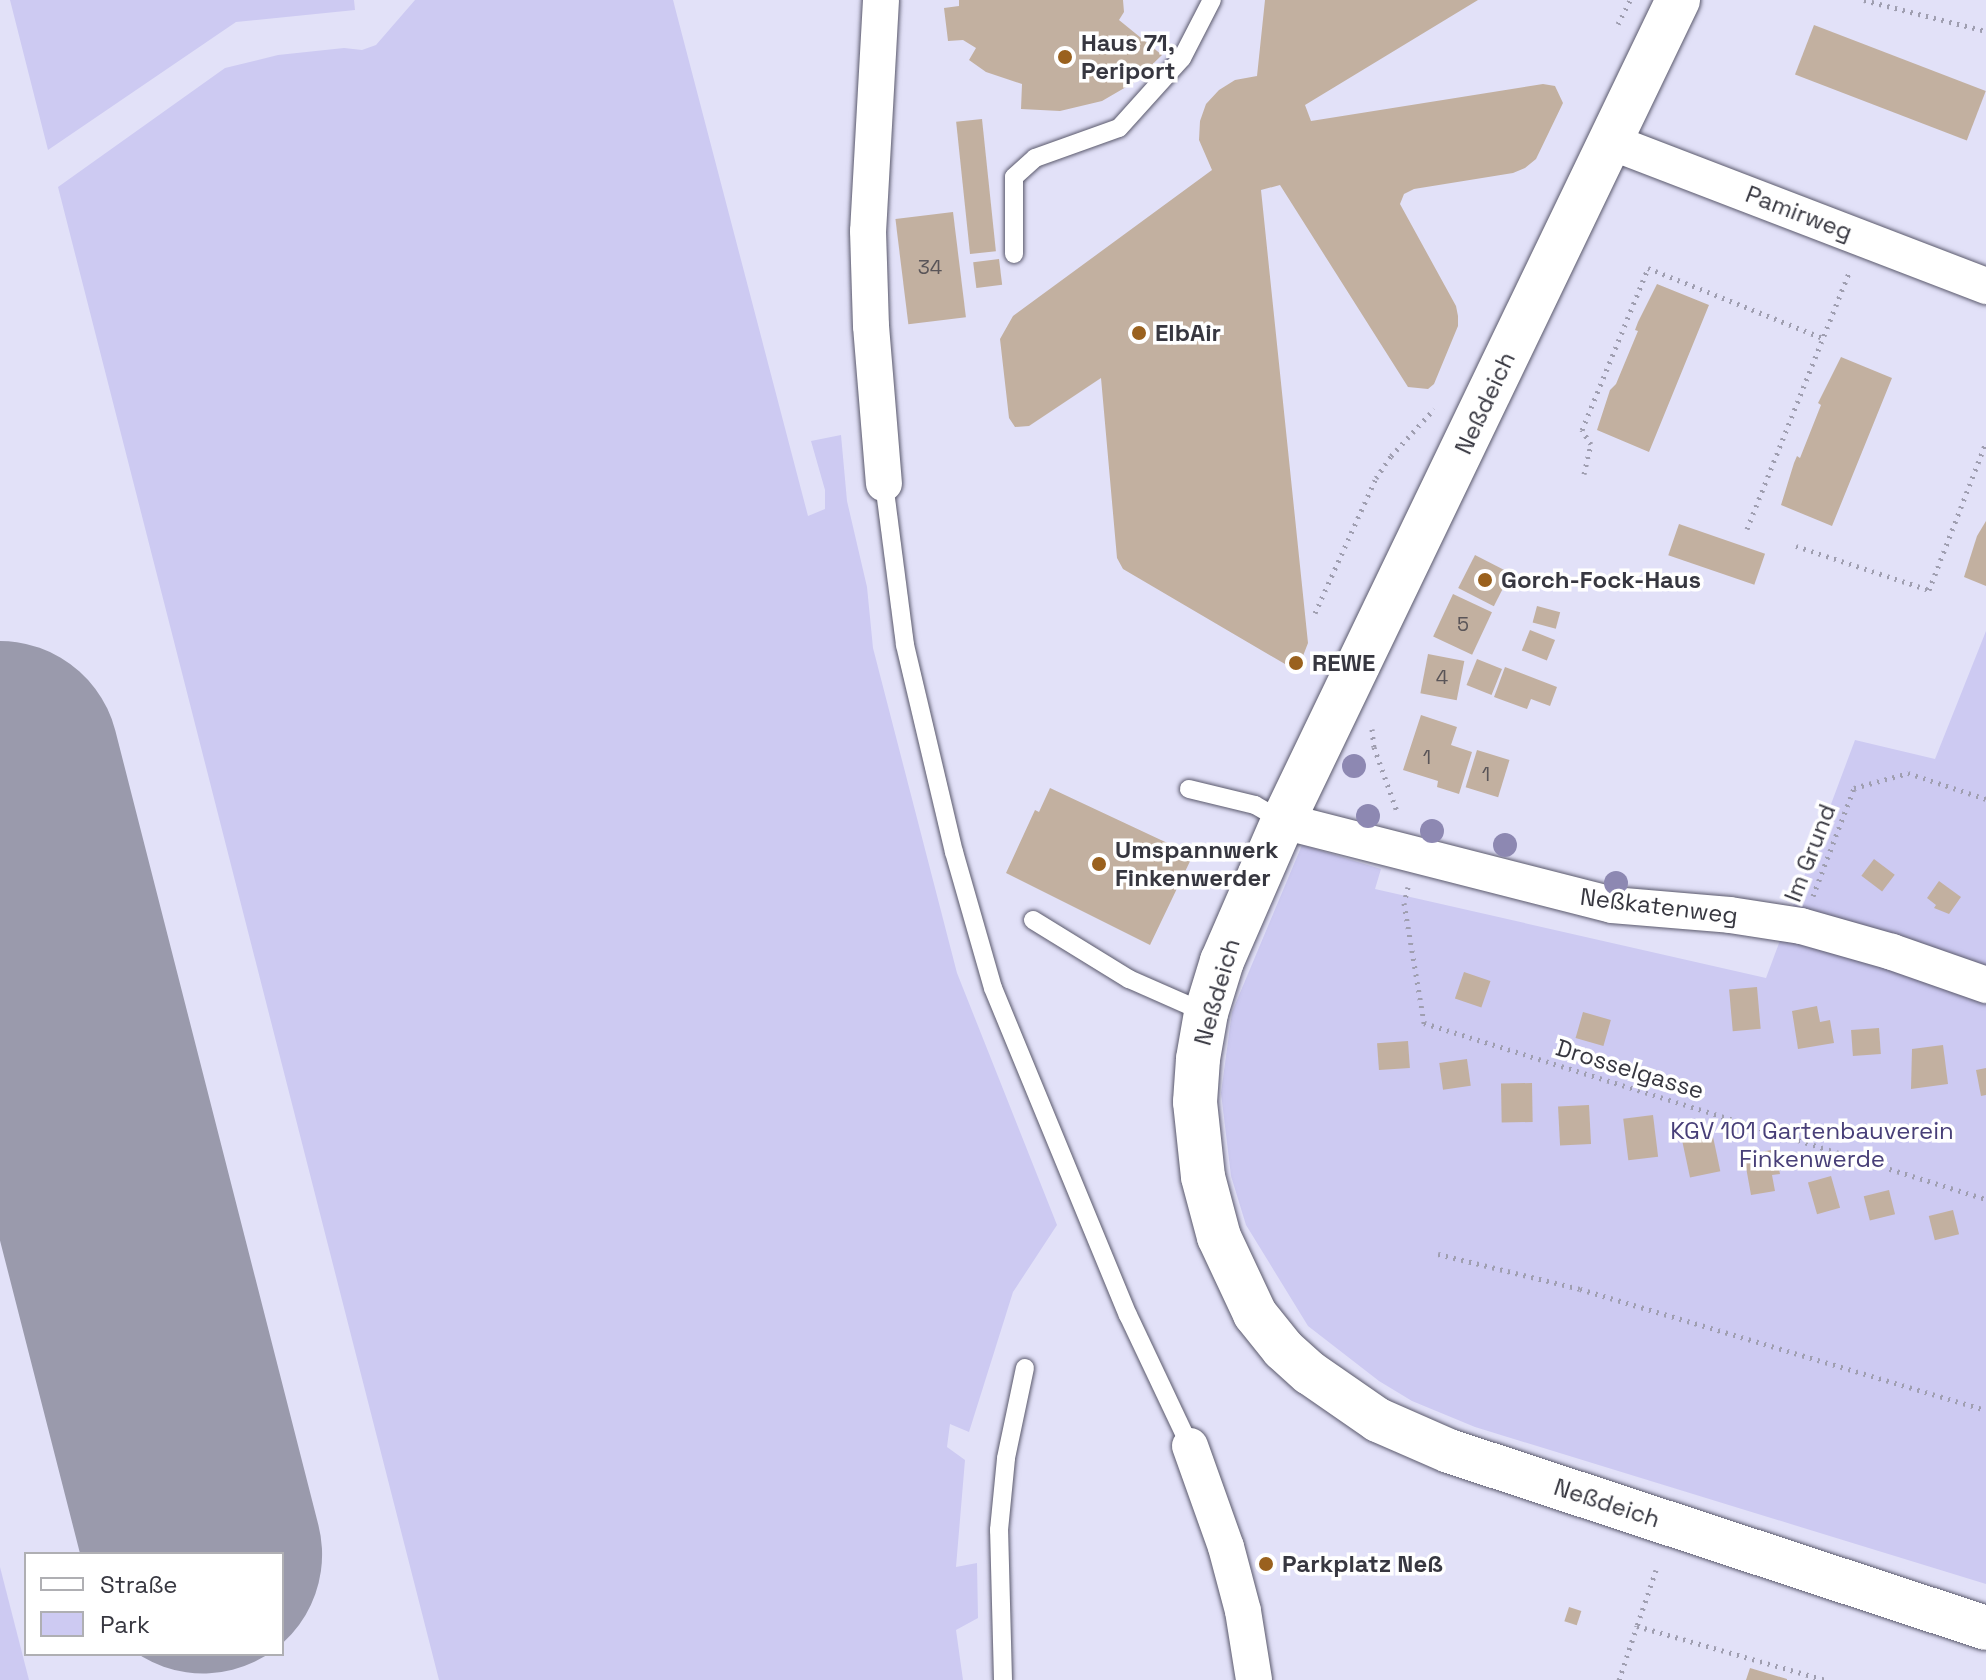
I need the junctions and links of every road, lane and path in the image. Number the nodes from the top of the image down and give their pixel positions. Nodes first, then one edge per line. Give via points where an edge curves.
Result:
1 (881, 0) edge
2 (1212, 0) edge
3 (1630, 0) edge
4 (1678, 0) edge
5 (1864, 0) edge
6 (1616, 29) dead end
7 (1986, 31) edge
8 (1611, 142) junction
9 (1864, 237) junction
10 (1014, 254) dead end
11 (1986, 286) edge
12 (1823, 338) junction
13 (1440, 399) dead end
14 (1986, 442) edge
15 (1584, 474) dead end
16 (884, 483) joint
17 (1747, 529) dead end
18 (1796, 546) dead end
19 (1315, 613) dead end
20 (1354, 674) junction
21 (1189, 789) dead end
22 (1986, 799) edge
23 (1400, 819) dead end
24 (1283, 821) junction
25 (1414, 857) junction
26 (1033, 920) dead end
27 (1801, 926) junction
28 (1986, 985) edge
29 (1206, 1013) junction
30 (1986, 1199) edge
31 (1438, 1254) dead end
32 (1025, 1368) dead end
33 (1986, 1410) edge
34 (1190, 1446) joint
35 (1656, 1570) dead end
36 (1637, 1626) junction
37 (1986, 1628) edge
38 (1003, 1680) edge
39 (1254, 1680) edge
40 (1619, 1680) edge
41 (1825, 1680) edge

1 - 16 street via 868,231
2 - 10 lane via 1182,58 1119,128 1035,158 1014,177
3 - 6 path
4 - 8 street, Neßdeich
5 - 7 path
8 - 9 street, Pamirweg
8 - 20 street, Neßdeich
9 - 11 street, Pamirweg
9 - 12 path
12 - 15 path via 1648,268 1582,430 1591,444
12 - 17 path
13 - 19 path via 1376,478
14 - 18 path via 1929,590
16 - 34 lane via 905,645 993,988 1122,1301
20 - 23 path via 1370,706 1374,747
20 - 24 street, Neßdeich
21 - 24 lane via 1255,805
22 - 27 path, Im Grund via 1908,773 1854,788
24 - 25 street, Neßkatenweg
24 - 29 street, Neßdeich via 1222,961
25 - 27 street, Neßkatenweg via 1612,905
25 - 30 path, Drosselgasse via 1404,903 1424,1023
26 - 29 lane via 1129,979
27 - 28 street, Neßkatenweg
29 - 37 street, Neßdeich via 1198,1059 1197,1137 1219,1237 1255,1314 1283,1349 1340,1397 1410,1437
31 - 33 path via 1580,1289
32 - 38 lane via 1006,1458 999,1530
34 - 39 street via 1226,1547
35 - 36 path
36 - 40 path
36 - 41 path

